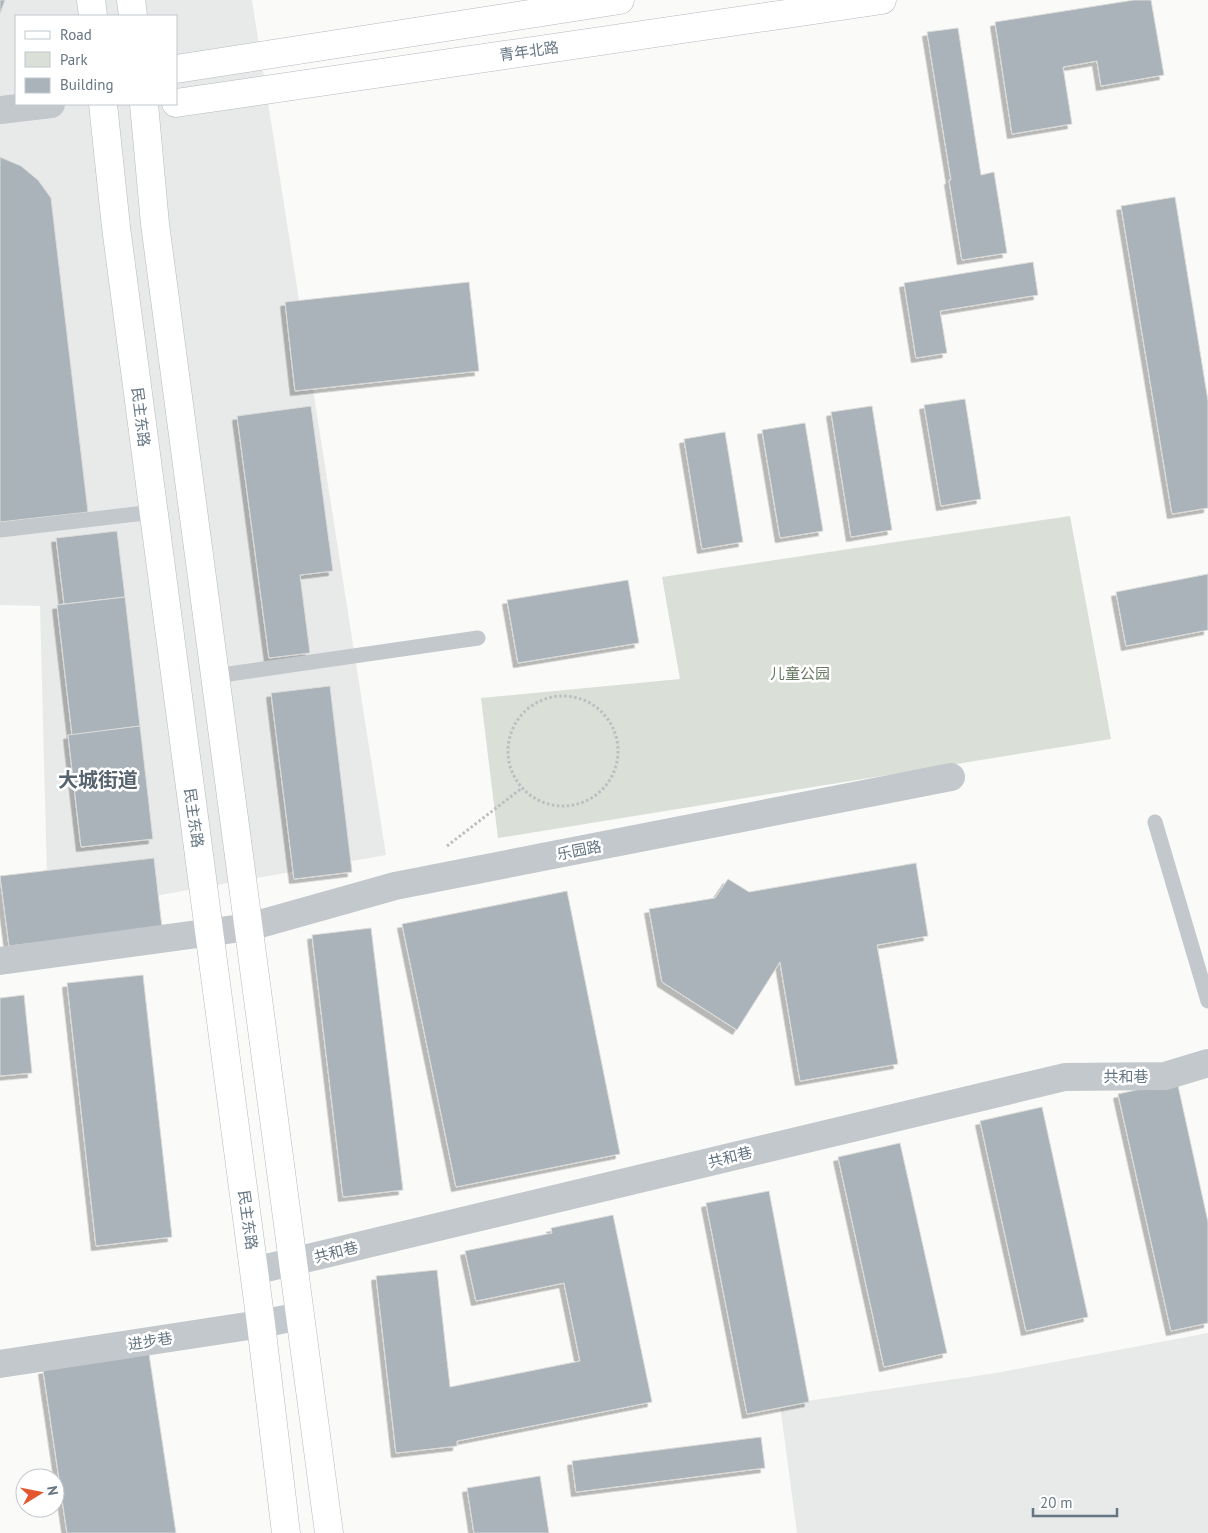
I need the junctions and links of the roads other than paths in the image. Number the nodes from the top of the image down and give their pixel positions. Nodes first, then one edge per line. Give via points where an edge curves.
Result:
1 (91, 0) edge
2 (131, 0) edge
3 (620, 0) edge
4 (882, 0) edge
5 (93, 15) edge
6 (133, 15) edge
7 (178, 69) edge
8 (178, 103) edge
9 (42, 105) edge
10 (103, 105) edge
11 (147, 105) edge
12 (0, 110) edge
13 (153, 512) junction
14 (0, 530) edge
15 (478, 638) dead end
16 (215, 676) junction
17 (951, 777) dead end
18 (1156, 822) dead end
19 (249, 927) junction
20 (209, 932) junction
21 (0, 962) edge
22 (1208, 1001) edge
23 (1208, 1063) edge
24 (293, 1262) junction
25 (254, 1271) junction
26 (300, 1316) junction
27 (261, 1324) junction
28 (0, 1364) edge
29 (286, 1533) edge
30 (329, 1533) edge

1 - 5 main road
2 - 6 main road
3 - 7 main road
4 - 8 main road, 青年北路
9 - 12 street
10 - 13 main road, 民主东路
11 - 16 main road via 155,224
13 - 14 lane
13 - 20 main road, 民主东路
15 - 16 lane
16 - 19 main road
17 - 19 street, 乐园路 via 395,886
18 - 22 lane
19 - 20 street, 乐园路
19 - 24 main road
20 - 21 street, 乐园路
20 - 25 main road, 民主东路
23 - 24 street, 共和巷 via 1165,1076 1065,1077
24 - 25 street, 共和巷
24 - 26 main road
25 - 27 main road, 民主东路
26 - 27 street, 进步巷
26 - 30 main road
27 - 28 street, 进步巷
27 - 29 main road, 民主东路

